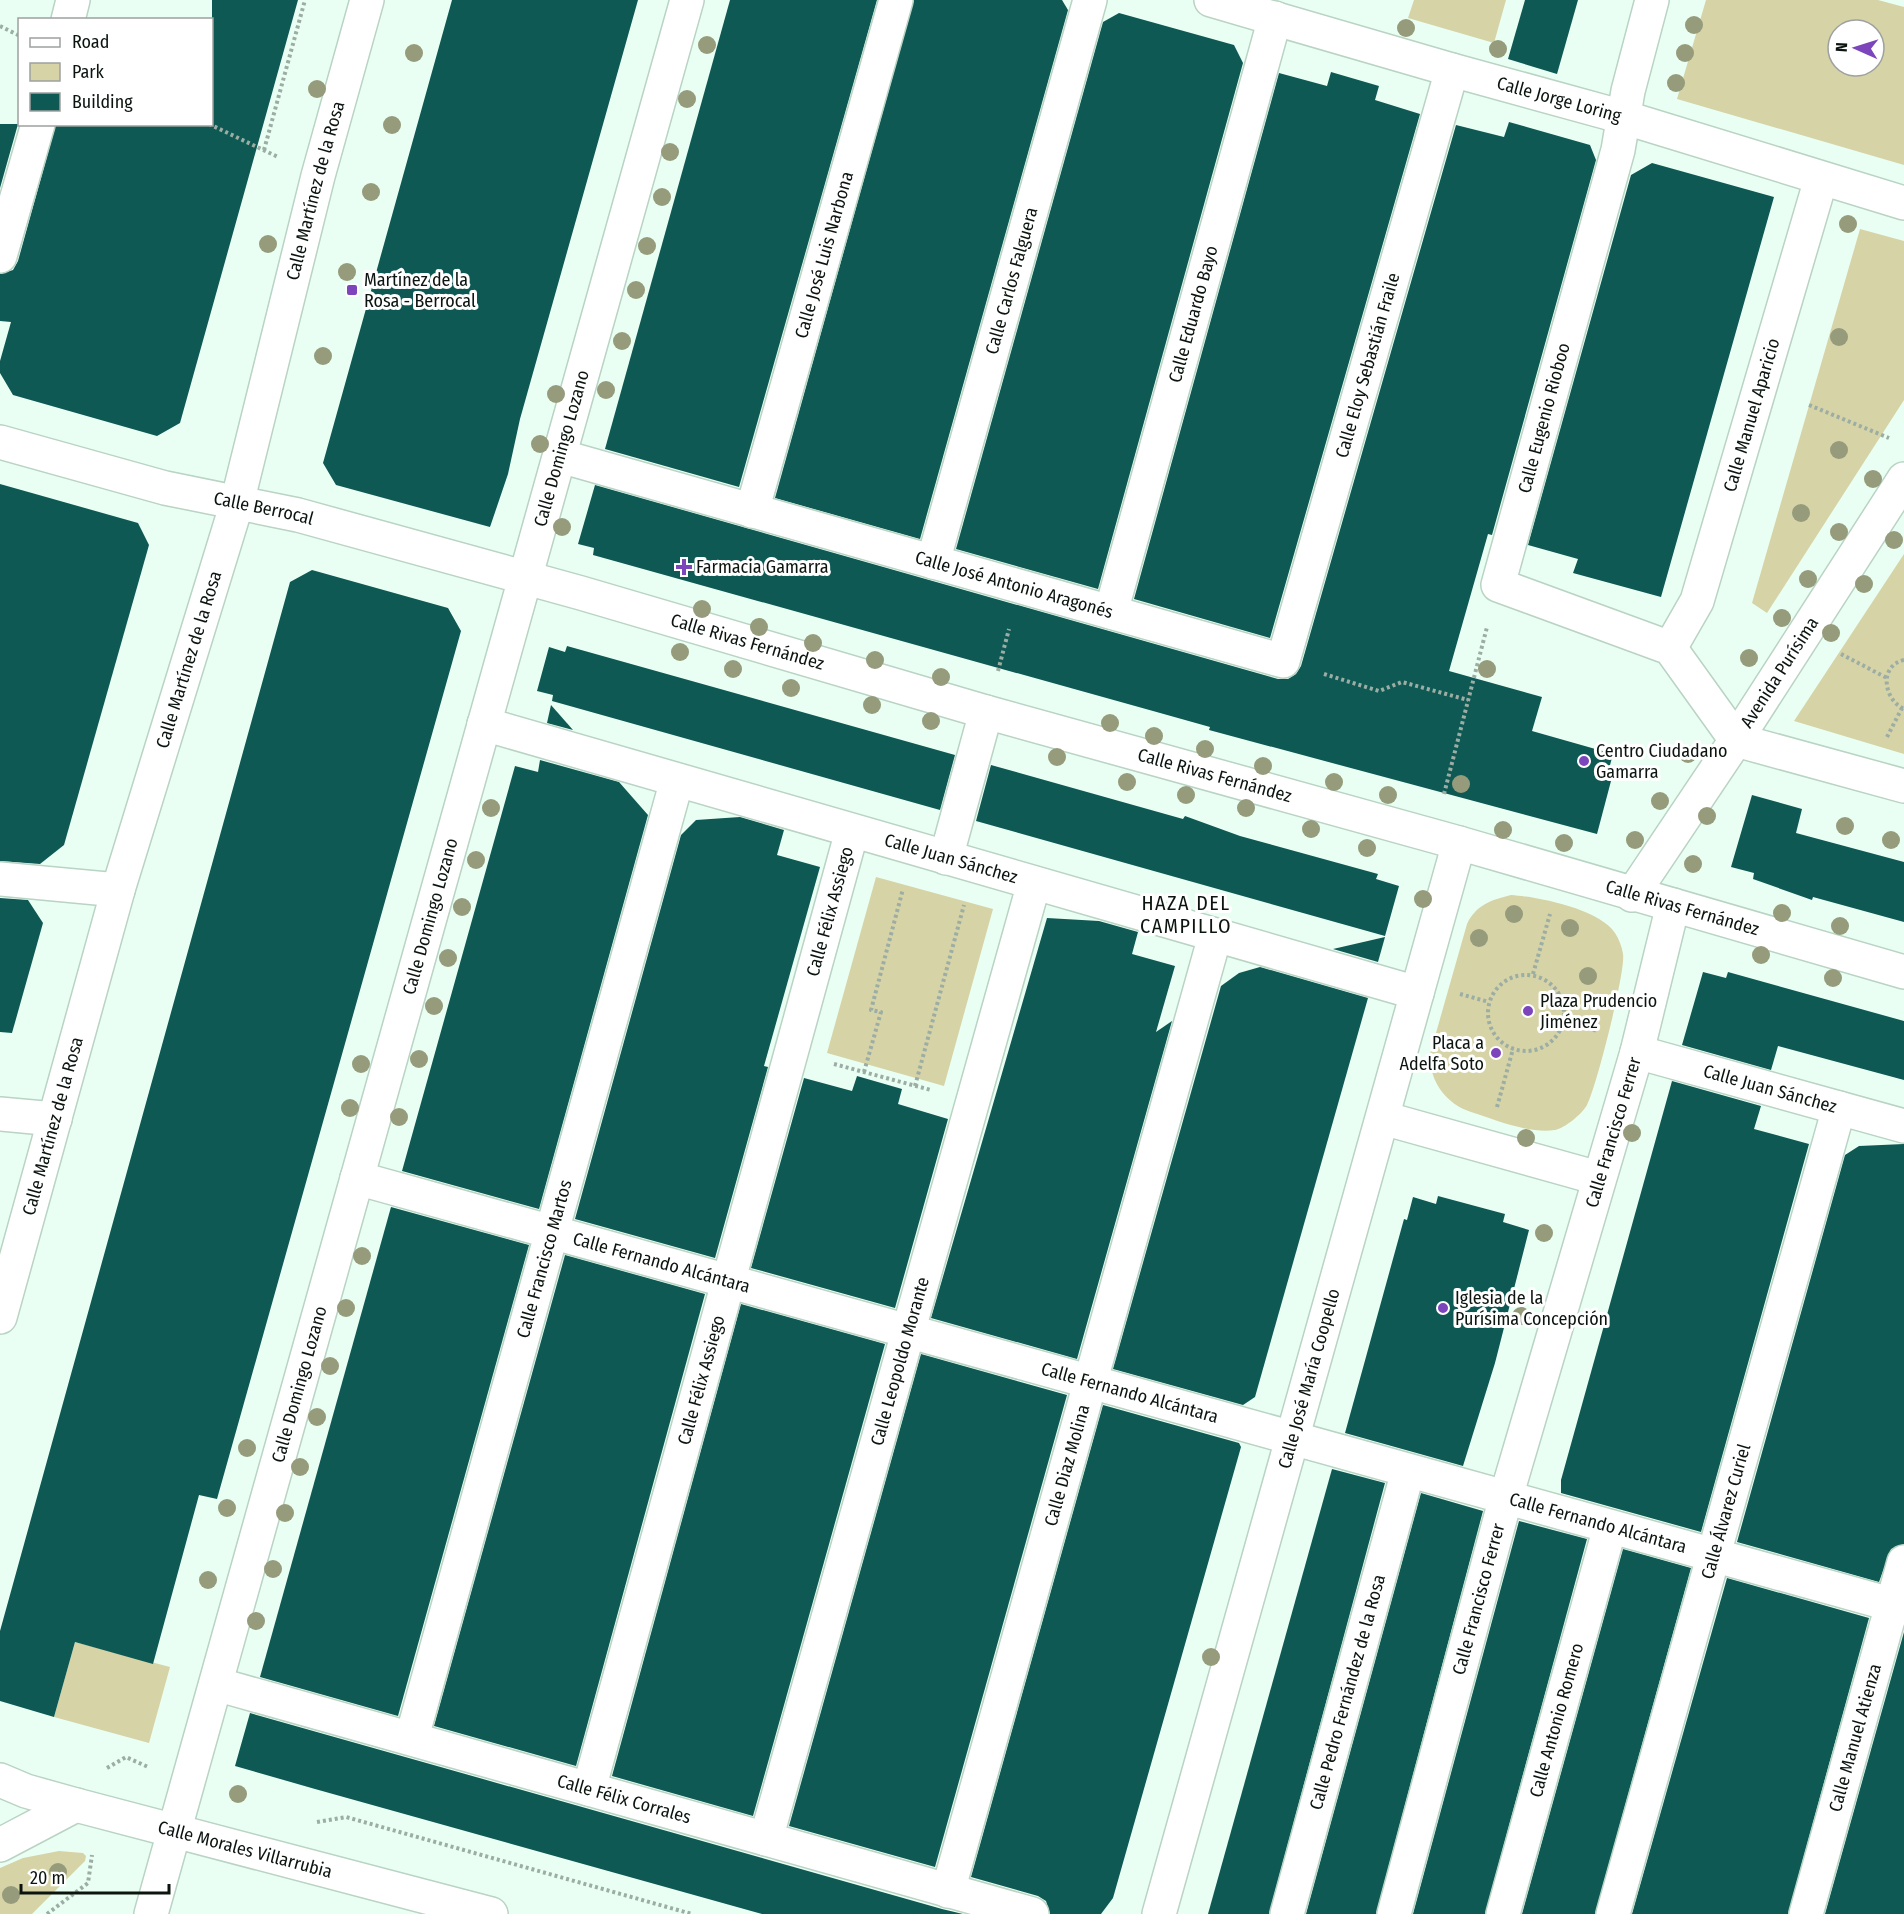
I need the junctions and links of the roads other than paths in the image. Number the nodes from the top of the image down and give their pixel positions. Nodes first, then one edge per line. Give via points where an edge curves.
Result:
1 (74, 0) edge
2 (367, 0) edge
3 (687, 0) edge
4 (896, 0) edge
5 (1090, 0) edge
6 (1211, 0) edge
7 (1652, 0) edge
8 (1290, 14) edge
9 (69, 18) edge
10 (1452, 70) junction
11 (1623, 117) junction
12 (37, 126) edge
13 (1821, 179) junction
14 (1904, 203) edge
15 (0, 256) edge
16 (0, 442) edge
17 (560, 456) junction
18 (1904, 479) edge
19 (237, 503) junction
20 (752, 511) junction
21 (933, 562) junction
22 (525, 578) junction
23 (1110, 612) junction
24 (1670, 648) junction
25 (1283, 661) joint
26 (986, 712) junction
27 (484, 724) junction
28 (1736, 740) junction
29 (677, 780) junction
30 (1904, 786) edge
31 (852, 831) junction
32 (1447, 839) junction
33 (946, 858) junction
34 (0, 879) edge
35 (1034, 884) junction
36 (118, 890) junction
37 (1632, 895) junction
38 (1673, 905) junction
39 (1215, 936) junction
40 (1904, 972) edge
41 (1417, 993) junction
42 (1637, 1052) junction
43 (1839, 1108) junction
44 (0, 1114) edge
45 (1383, 1118) junction
46 (55, 1119) junction
47 (1904, 1126) edge
48 (357, 1178) junction
49 (1598, 1178) junction
50 (550, 1232) junction
51 (729, 1282) junction
52 (0, 1317) edge
53 (908, 1332) junction
54 (1090, 1383) junction
55 (1292, 1438) junction
56 (1408, 1472) junction
57 (1506, 1497) junction
58 (1610, 1527) junction
59 (1713, 1555) junction
60 (1904, 1562) edge
61 (1898, 1606) edge
62 (216, 1684) junction
63 (412, 1737) junction
64 (0, 1780) edge
65 (589, 1789) junction
66 (76, 1805) junction
67 (174, 1831) junction
68 (766, 1839) junction
69 (0, 1845) edge
70 (948, 1891) junction
71 (152, 1914) edge
72 (491, 1914) edge
73 (1032, 1914) edge
74 (1159, 1914) edge
75 (1287, 1914) edge
76 (1394, 1914) edge
77 (1503, 1914) edge
78 (1613, 1914) edge
79 (1806, 1914) edge

1 - 9 street
2 - 19 street, Calle Martínez de la Rosa via 313,196
3 - 17 street, Calle Domingo Lozano
4 - 20 street, Calle José Luis Narbona
5 - 21 street, Calle Carlos Falguera
6 - 8 street, Calle Jorge Loring
7 - 11 street, Calle Eugenio Rioboo
8 - 10 street, Calle Jorge Loring
8 - 23 street, Calle Eduardo Bayo
10 - 11 street, Calle Jorge Loring
10 - 25 street, Calle Eloy Sebastián Fraile
11 - 13 street, Calle Jorge Loring
11 - 24 street, Calle Eugenio Rioboo via 1618,150 1498,585
12 - 15 street
13 - 14 street, Calle Jorge Loring
13 - 24 street, Calle Manuel Aparicio via 1697,601
16 - 19 street, Calle Berrocal via 165,488
17 - 20 street, Calle José Antonio Aragonés
17 - 22 street, Calle Domingo Lozano
18 - 28 street, Avenida Purísima
19 - 22 street, Calle Berrocal via 298,515
19 - 36 street, Calle Martínez de la Rosa
20 - 21 street, Calle José Antonio Aragonés
21 - 23 street, Calle José Antonio Aragonés
22 - 26 street, Calle Rivas Fernández
22 - 27 street, Calle Domingo Lozano
23 - 25 street, Calle José Antonio Aragonés
24 - 28 street
26 - 32 street, Calle Rivas Fernández
26 - 33 street
27 - 29 street, Calle Juan Sánchez
27 - 48 street, Calle Domingo Lozano
28 - 30 street
28 - 37 street, Avenida Purísima
29 - 31 street, Calle Juan Sánchez
29 - 50 street, Calle Francisco Martos
31 - 33 street, Calle Juan Sánchez
31 - 51 street, Calle Félix Assiego
32 - 37 street, Calle Rivas Fernández
32 - 41 street, Calle José María Coopello
33 - 35 street, Calle Juan Sánchez
34 - 36 street
35 - 39 street, Calle Juan Sánchez
35 - 53 street, Calle Leopoldo Morante
36 - 46 street, Calle Martínez de la Rosa
37 - 38 street, Calle Rivas Fernández
38 - 40 street, Calle Rivas Fernández
38 - 42 street, Calle Francisco Ferrer
39 - 41 street, Calle Juan Sánchez
39 - 54 street, Calle Diaz Molina
41 - 45 street, Calle José María Coopello
42 - 43 street, Calle Juan Sánchez
42 - 49 street, Calle Francisco Ferrer
43 - 47 street, Calle Juan Sánchez
43 - 59 street, Calle Álvarez Curiel
44 - 46 street
45 - 49 street
45 - 55 street, Calle José María Coopello
46 - 52 street, Calle Martínez de la Rosa
48 - 50 street, Calle Fernando Alcántara
48 - 62 street, Calle Domingo Lozano
49 - 57 street, Calle Francisco Ferrer
50 - 51 street, Calle Fernando Alcántara
50 - 63 street, Calle Francisco Martos
51 - 53 street, Calle Fernando Alcántara
51 - 65 street, Calle Félix Assiego
53 - 54 street, Calle Fernando Alcántara
53 - 68 street, Calle Leopoldo Morante
54 - 55 street, Calle Fernando Alcántara
54 - 70 street, Calle Diaz Molina
55 - 56 street, Calle Fernando Alcántara
55 - 74 street, Calle José María Coopello
56 - 57 street, Calle Fernando Alcántara
56 - 75 street, Calle Pedro Fernández de la Rosa
57 - 58 street, Calle Fernando Alcántara
57 - 76 street, Calle Francisco Ferrer
58 - 59 street, Calle Fernando Alcántara
58 - 77 street, Calle Antonio Romero
59 - 61 street, Calle Fernando Alcántara
59 - 78 street, Calle Álvarez Curiel
60 - 61 street, Calle Manuel Atienza
61 - 79 street, Calle Manuel Atienza
62 - 63 street, Calle Félix Corrales
62 - 67 street, Calle Domingo Lozano
63 - 65 street, Calle Félix Corrales
64 - 66 street, Calle Morales Villarrubia
65 - 68 street, Calle Félix Corrales
66 - 67 street, Calle Morales Villarrubia
66 - 69 street
67 - 71 street, Calle Domingo Lozano
67 - 72 street, Calle Morales Villarrubia
68 - 70 street, Calle Félix Corrales
70 - 73 street, Calle Félix Corrales

